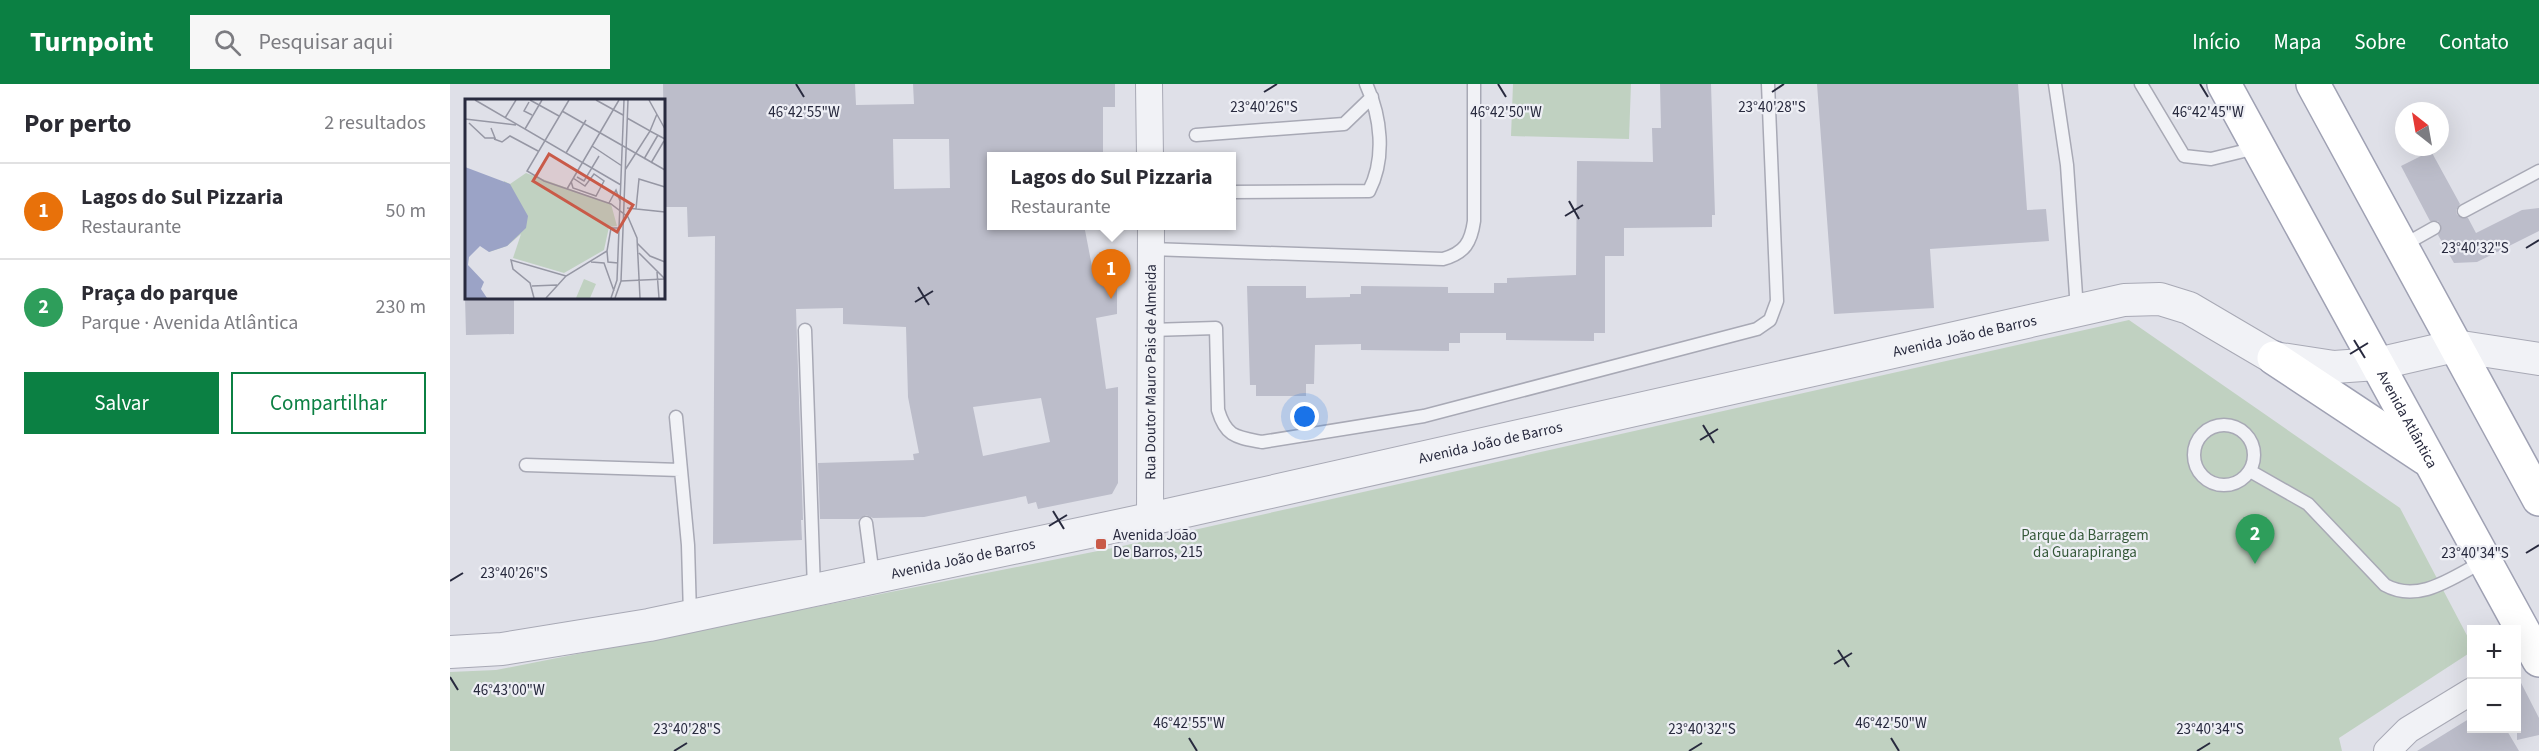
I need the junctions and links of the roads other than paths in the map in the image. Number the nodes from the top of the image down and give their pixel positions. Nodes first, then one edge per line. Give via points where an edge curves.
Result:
1 (1149, 84) edge
2 (1366, 84) edge
3 (1474, 84) edge
4 (1768, 84) edge
5 (2055, 84) edge
6 (2141, 84) edge
7 (2224, 84) edge
8 (2313, 84) edge
9 (1372, 97) junction
10 (1196, 135) dead end
11 (2259, 148) junction
12 (1150, 152) edge
13 (2539, 171) edge
14 (1236, 192) edge
15 (2464, 211) dead end
16 (2434, 228) dead end
17 (1155, 241) edge
18 (2401, 246) junction
19 (2078, 310) junction
20 (1157, 329) junction
21 (805, 330) dead end
22 (2455, 346) junction
23 (2274, 358) junction
24 (2539, 359) edge
25 (2377, 364) junction
26 (676, 417) dead end
27 (2430, 461) junction
28 (526, 465) dead end
29 (680, 470) junction
30 (2250, 471) junction
31 (2539, 499) edge
32 (1150, 519) junction
33 (866, 523) dead end
34 (2484, 561) junction
35 (873, 578) junction
36 (814, 590) junction
37 (690, 616) junction
38 (450, 652) edge
39 (2530, 659) edge
40 (2467, 695) edge
41 (2387, 751) edge

1 - 12 street
2 - 9 lane
3 - 17 lane via 1472,238 1452,256 1443,259
4 - 20 lane via 1777,301 1770,320 1757,329 1424,416 1262,442 1236,436 1222,423 1218,410 1216,328
5 - 19 lane via 2067,165
6 - 11 lane via 2184,156 2211,159
7 - 11 main road, Avenida Atlântica
8 - 18 main road
9 - 10 lane via 1344,124
9 - 14 lane via 1380,128 1376,177 1369,191
11 - 25 main road, Avenida Atlântica
13 - 15 lane
16 - 18 lane
17 - 20 street, Rua Doutor Mauro Pais de Almeida
18 - 22 main road
19 - 23 street, Avenida João de Barros via 2124,300 2160,299 2189,308
19 - 32 street, Avenida João de Barros
20 - 32 street, Rua Doutor Mauro Pais de Almeida
21 - 36 lane
22 - 24 street
22 - 25 street, Avenida João de Barros
22 - 31 main road
23 - 25 street, Avenida João de Barros via 2334,367
23 - 27 main road
25 - 27 main road, Avenida Atlântica
26 - 29 lane
27 - 34 main road, Avenida Atlântica
28 - 29 lane
29 - 37 lane
30 - 30 lane via 2254,457 2252,442 2243,431 2230,425 2215,426 2203,433 2195,446 2194,460 2200,473 2211,482 2225,485 2239,481
30 - 34 lane via 2308,504 2385,585 2397,591 2431,589
32 - 35 street, Avenida João de Barros
33 - 35 lane
34 - 39 main road, Avenida Atlântica
35 - 36 street, Avenida João de Barros
36 - 37 street, Avenida João de Barros
37 - 38 street, Avenida João de Barros via 502,649
40 - 41 street via 2408,730

